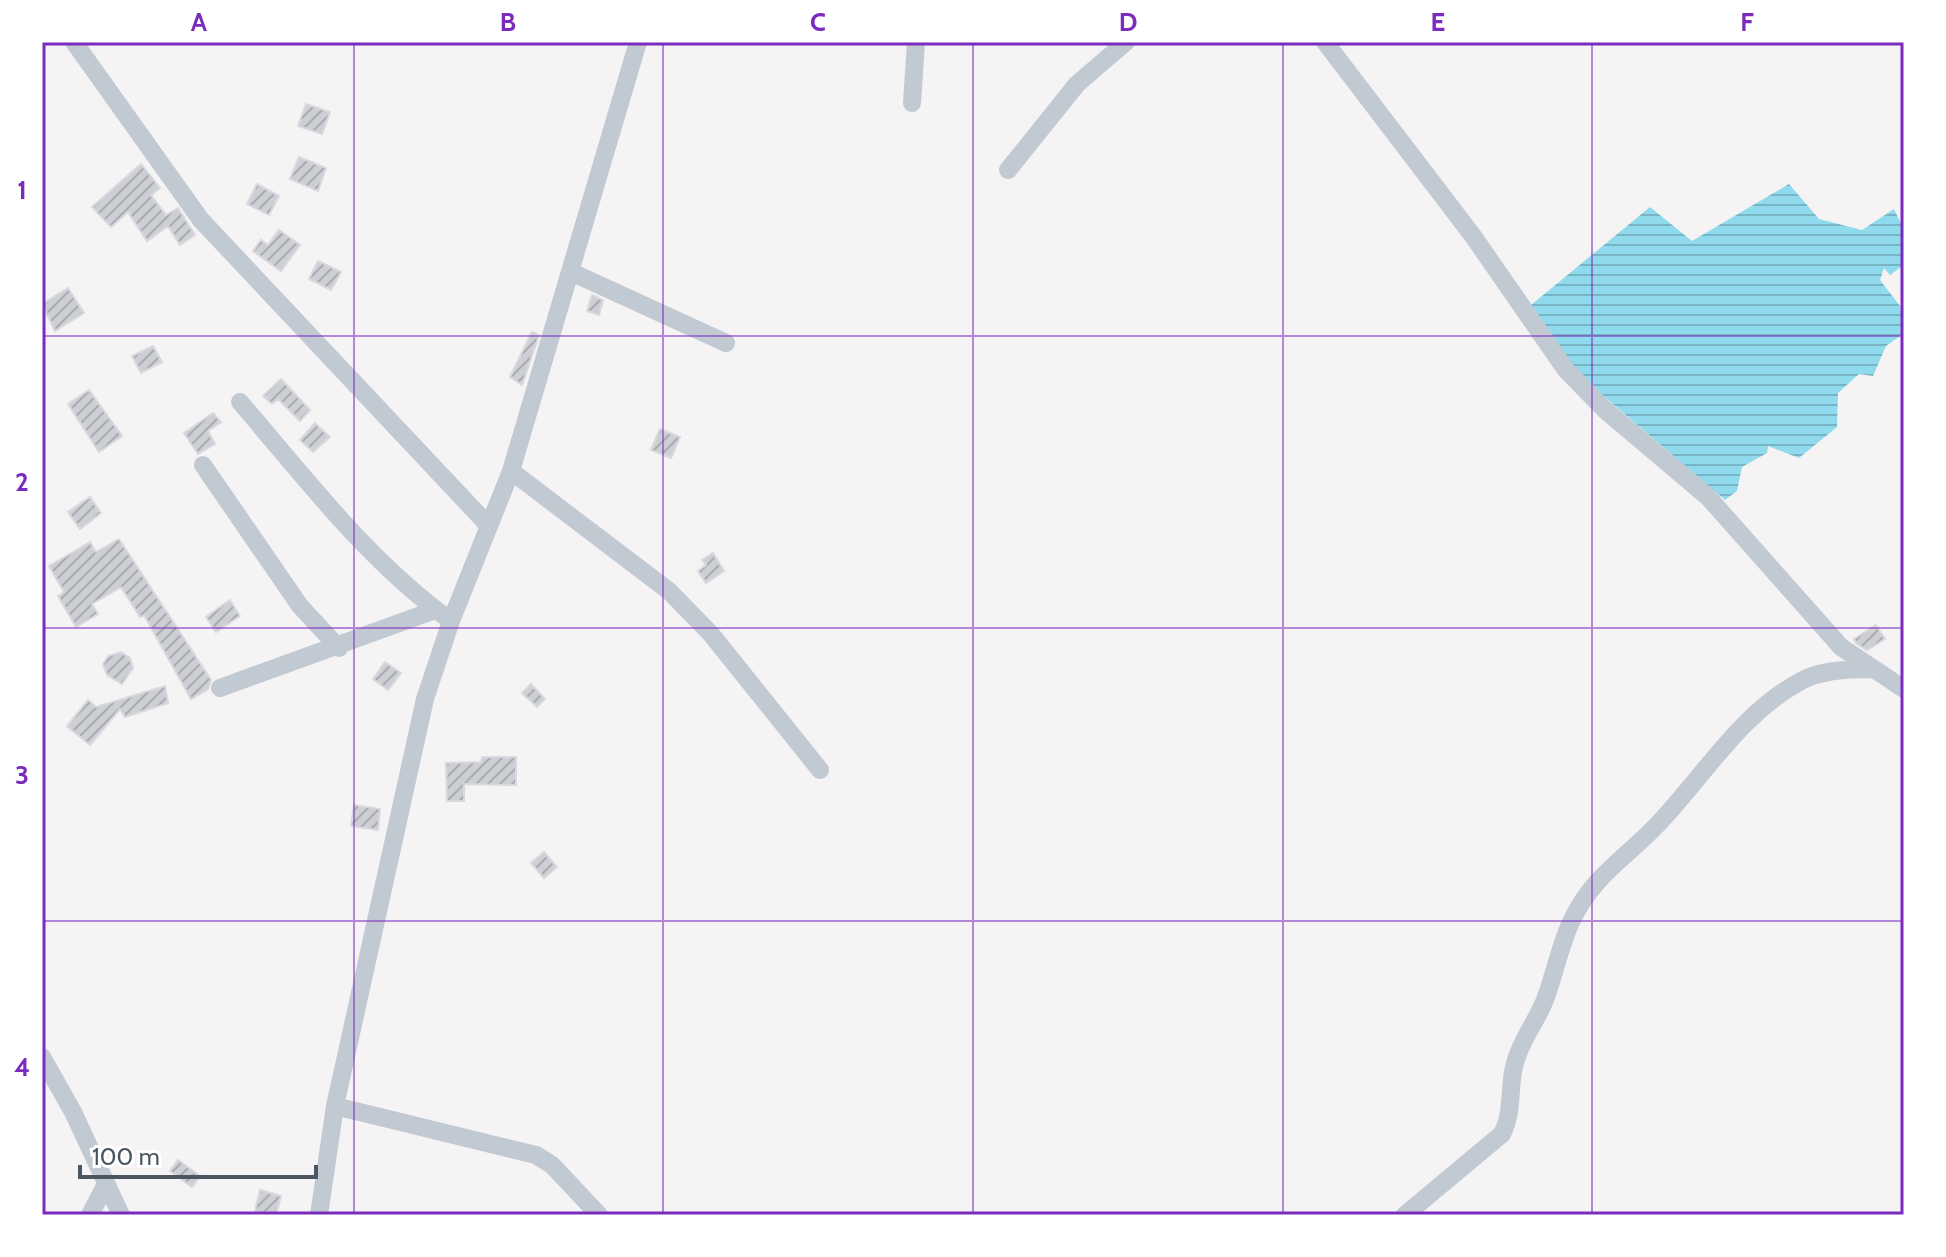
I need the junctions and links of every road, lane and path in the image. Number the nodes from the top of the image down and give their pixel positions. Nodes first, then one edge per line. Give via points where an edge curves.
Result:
1 (74, 42) edge
2 (638, 42) edge
3 (916, 42) edge
4 (1126, 42) edge
5 (1325, 42) edge
6 (912, 103) dead end
7 (1008, 170) dead end
8 (571, 272) junction
9 (726, 343) dead end
10 (240, 402) dead end
11 (203, 465) dead end
12 (511, 471) junction
13 (489, 526) junction
14 (435, 610) junction
15 (451, 621) junction
16 (339, 648) junction
17 (1872, 669) junction
18 (220, 688) dead end
19 (1904, 689) edge
20 (820, 770) dead end
21 (42, 1057) edge
22 (335, 1106) junction
23 (106, 1184) junction
24 (90, 1215) edge
25 (121, 1215) edge
26 (319, 1215) edge
27 (599, 1215) edge
28 (1405, 1215) edge

1 - 13 street via 201,220
2 - 8 street
3 - 6 street
4 - 7 street via 1077,84
5 - 17 street via 1473,236 1566,370 1708,497 1841,647
8 - 9 street
8 - 12 street
10 - 14 street via 366,549
11 - 16 street via 300,606
12 - 13 street
12 - 20 street via 669,591 711,634
13 - 15 street
14 - 15 street
14 - 16 street
15 - 22 street via 408,768
16 - 18 street
17 - 19 street
17 - 28 street via 1829,671 1781,692 1730,739 1652,831 1590,886 1564,939 1546,999 1524,1035 1502,1134
21 - 23 street
22 - 26 street
22 - 27 street via 536,1155
23 - 24 street
23 - 25 street

